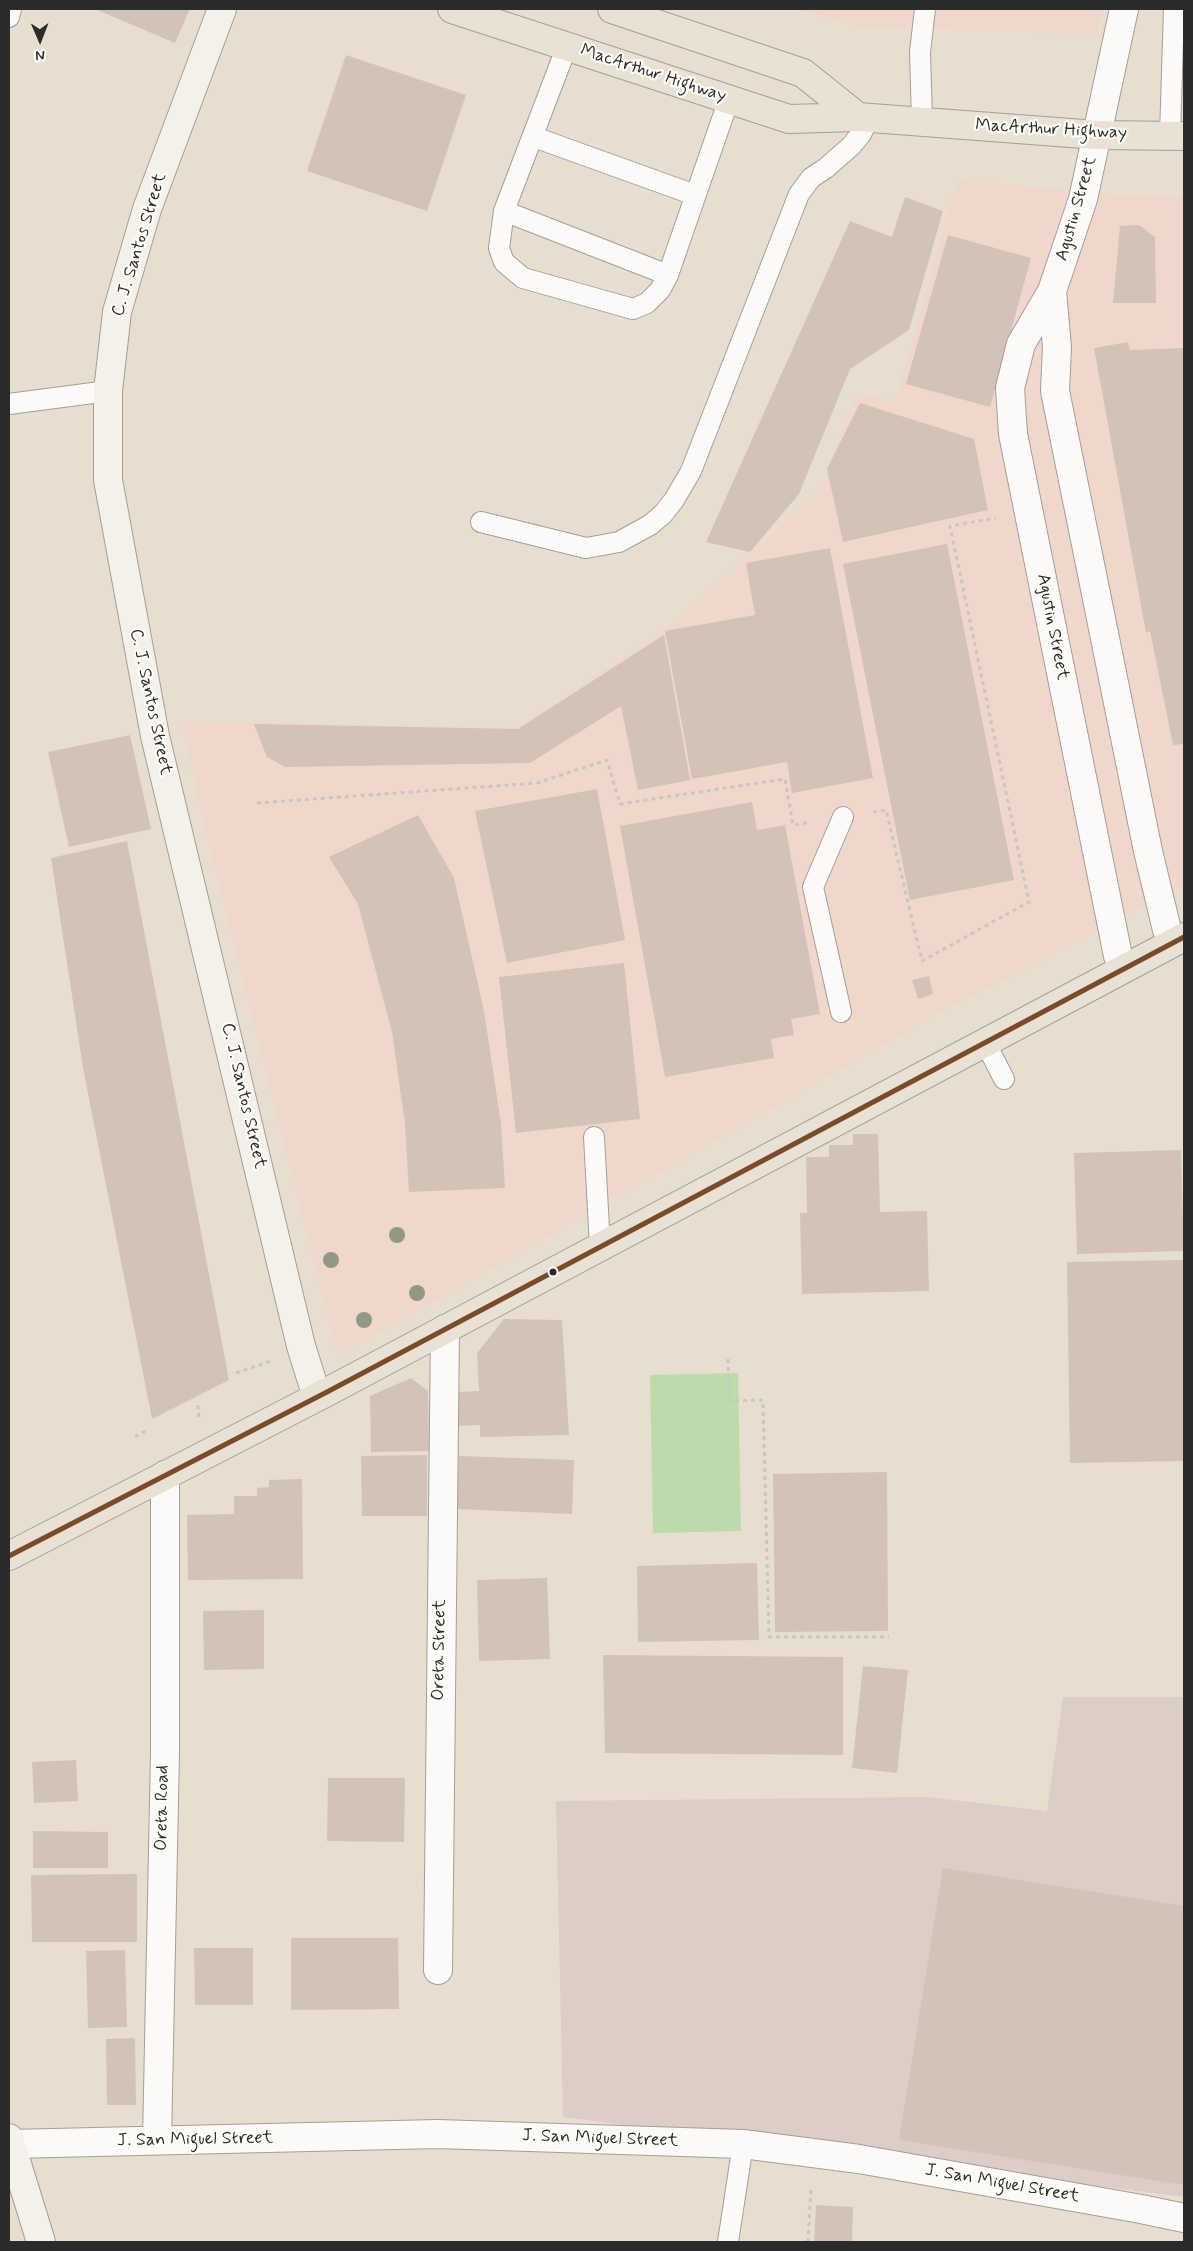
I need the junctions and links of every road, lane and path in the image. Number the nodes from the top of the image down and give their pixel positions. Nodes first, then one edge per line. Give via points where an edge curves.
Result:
1 (11, 9) edge
2 (222, 9) edge
3 (452, 9) edge
4 (612, 9) edge
5 (925, 9) edge
6 (1124, 9) edge
7 (1174, 9) edge
8 (9, 17) edge
9 (567, 46) junction
10 (729, 99) junction
11 (863, 117) junction
12 (922, 122) junction
13 (1097, 135) junction
14 (1177, 135) edge
15 (534, 137) junction
16 (695, 194) junction
17 (504, 211) junction
18 (668, 275) junction
19 (1052, 291) junction
20 (108, 390) junction
21 (9, 404) edge
22 (1029, 512) junction
23 (482, 522) dead end
24 (257, 802) dead end
25 (843, 817) junction
26 (1174, 937) edge
27 (1119, 963) junction
28 (841, 1012) dead end
29 (985, 1042) junction
30 (1004, 1079) dead end
31 (594, 1137) dead end
32 (600, 1247) junction
33 (445, 1330) junction
34 (728, 1359) dead end
35 (317, 1397) junction
36 (147, 1430) dead end
37 (135, 1437) dead end
38 (165, 1475) junction
39 (9, 1556) edge
40 (889, 1637) dead end
41 (438, 1970) dead end
42 (157, 2140) junction
43 (9, 2141) edge
44 (742, 2144) junction
45 (813, 2154) junction
46 (1184, 2218) edge
47 (41, 2242) edge
48 (728, 2242) edge
49 (808, 2242) edge

1 - 8 lane
2 - 20 street, C. J. Santos Street via 147,209 118,312
3 - 9 main road, MacArthur Highway
4 - 11 main road via 803,73
5 - 12 lane via 920,52
6 - 13 street, Agustin Street
7 - 14 lane
9 - 10 main road, MacArthur Highway
9 - 15 lane
10 - 11 main road, MacArthur Highway via 788,119
10 - 16 lane
11 - 12 main road, MacArthur Highway
11 - 23 lane via 861,134 811,178 799,194 691,471 663,514 620,542 586,548
12 - 13 main road, MacArthur Highway
13 - 14 main road, MacArthur Highway
13 - 19 street, Agustin Street via 1083,199
15 - 16 lane
15 - 17 lane
16 - 18 lane
17 - 18 lane
17 - 18 lane via 499,248 504,262 523,278 633,309 647,303 660,290
19 - 22 street, Agustin Street via 1021,344 1010,388 1013,434
19 - 26 street, Agustin Street via 1055,391 1138,803
20 - 21 lane
20 - 35 street, C. J. Santos Street via 108,480 149,703 301,1346
22 - 25 path via 950,526 1029,902 922,961 886,810
22 - 27 street, Agustin Street
24 - 25 path via 537,783 607,760 620,804 785,779 793,825
25 - 28 lane via 812,887
26 - 27 main road
27 - 29 main road
29 - 30 lane
29 - 32 main road
31 - 32 lane
32 - 33 main road
33 - 35 main road
33 - 41 street, Oreta Street
34 - 40 path via 729,1401 763,1400 769,1638
35 - 38 main road
36 - 37 path
38 - 39 main road
38 - 42 street, Oreta Road
42 - 43 street, J. San Miguel Street
42 - 44 street, J. San Miguel Street via 438,2134
43 - 47 street
44 - 45 street, J. San Miguel Street
44 - 48 lane
45 - 46 street, J. San Miguel Street via 906,2167
45 - 49 path

